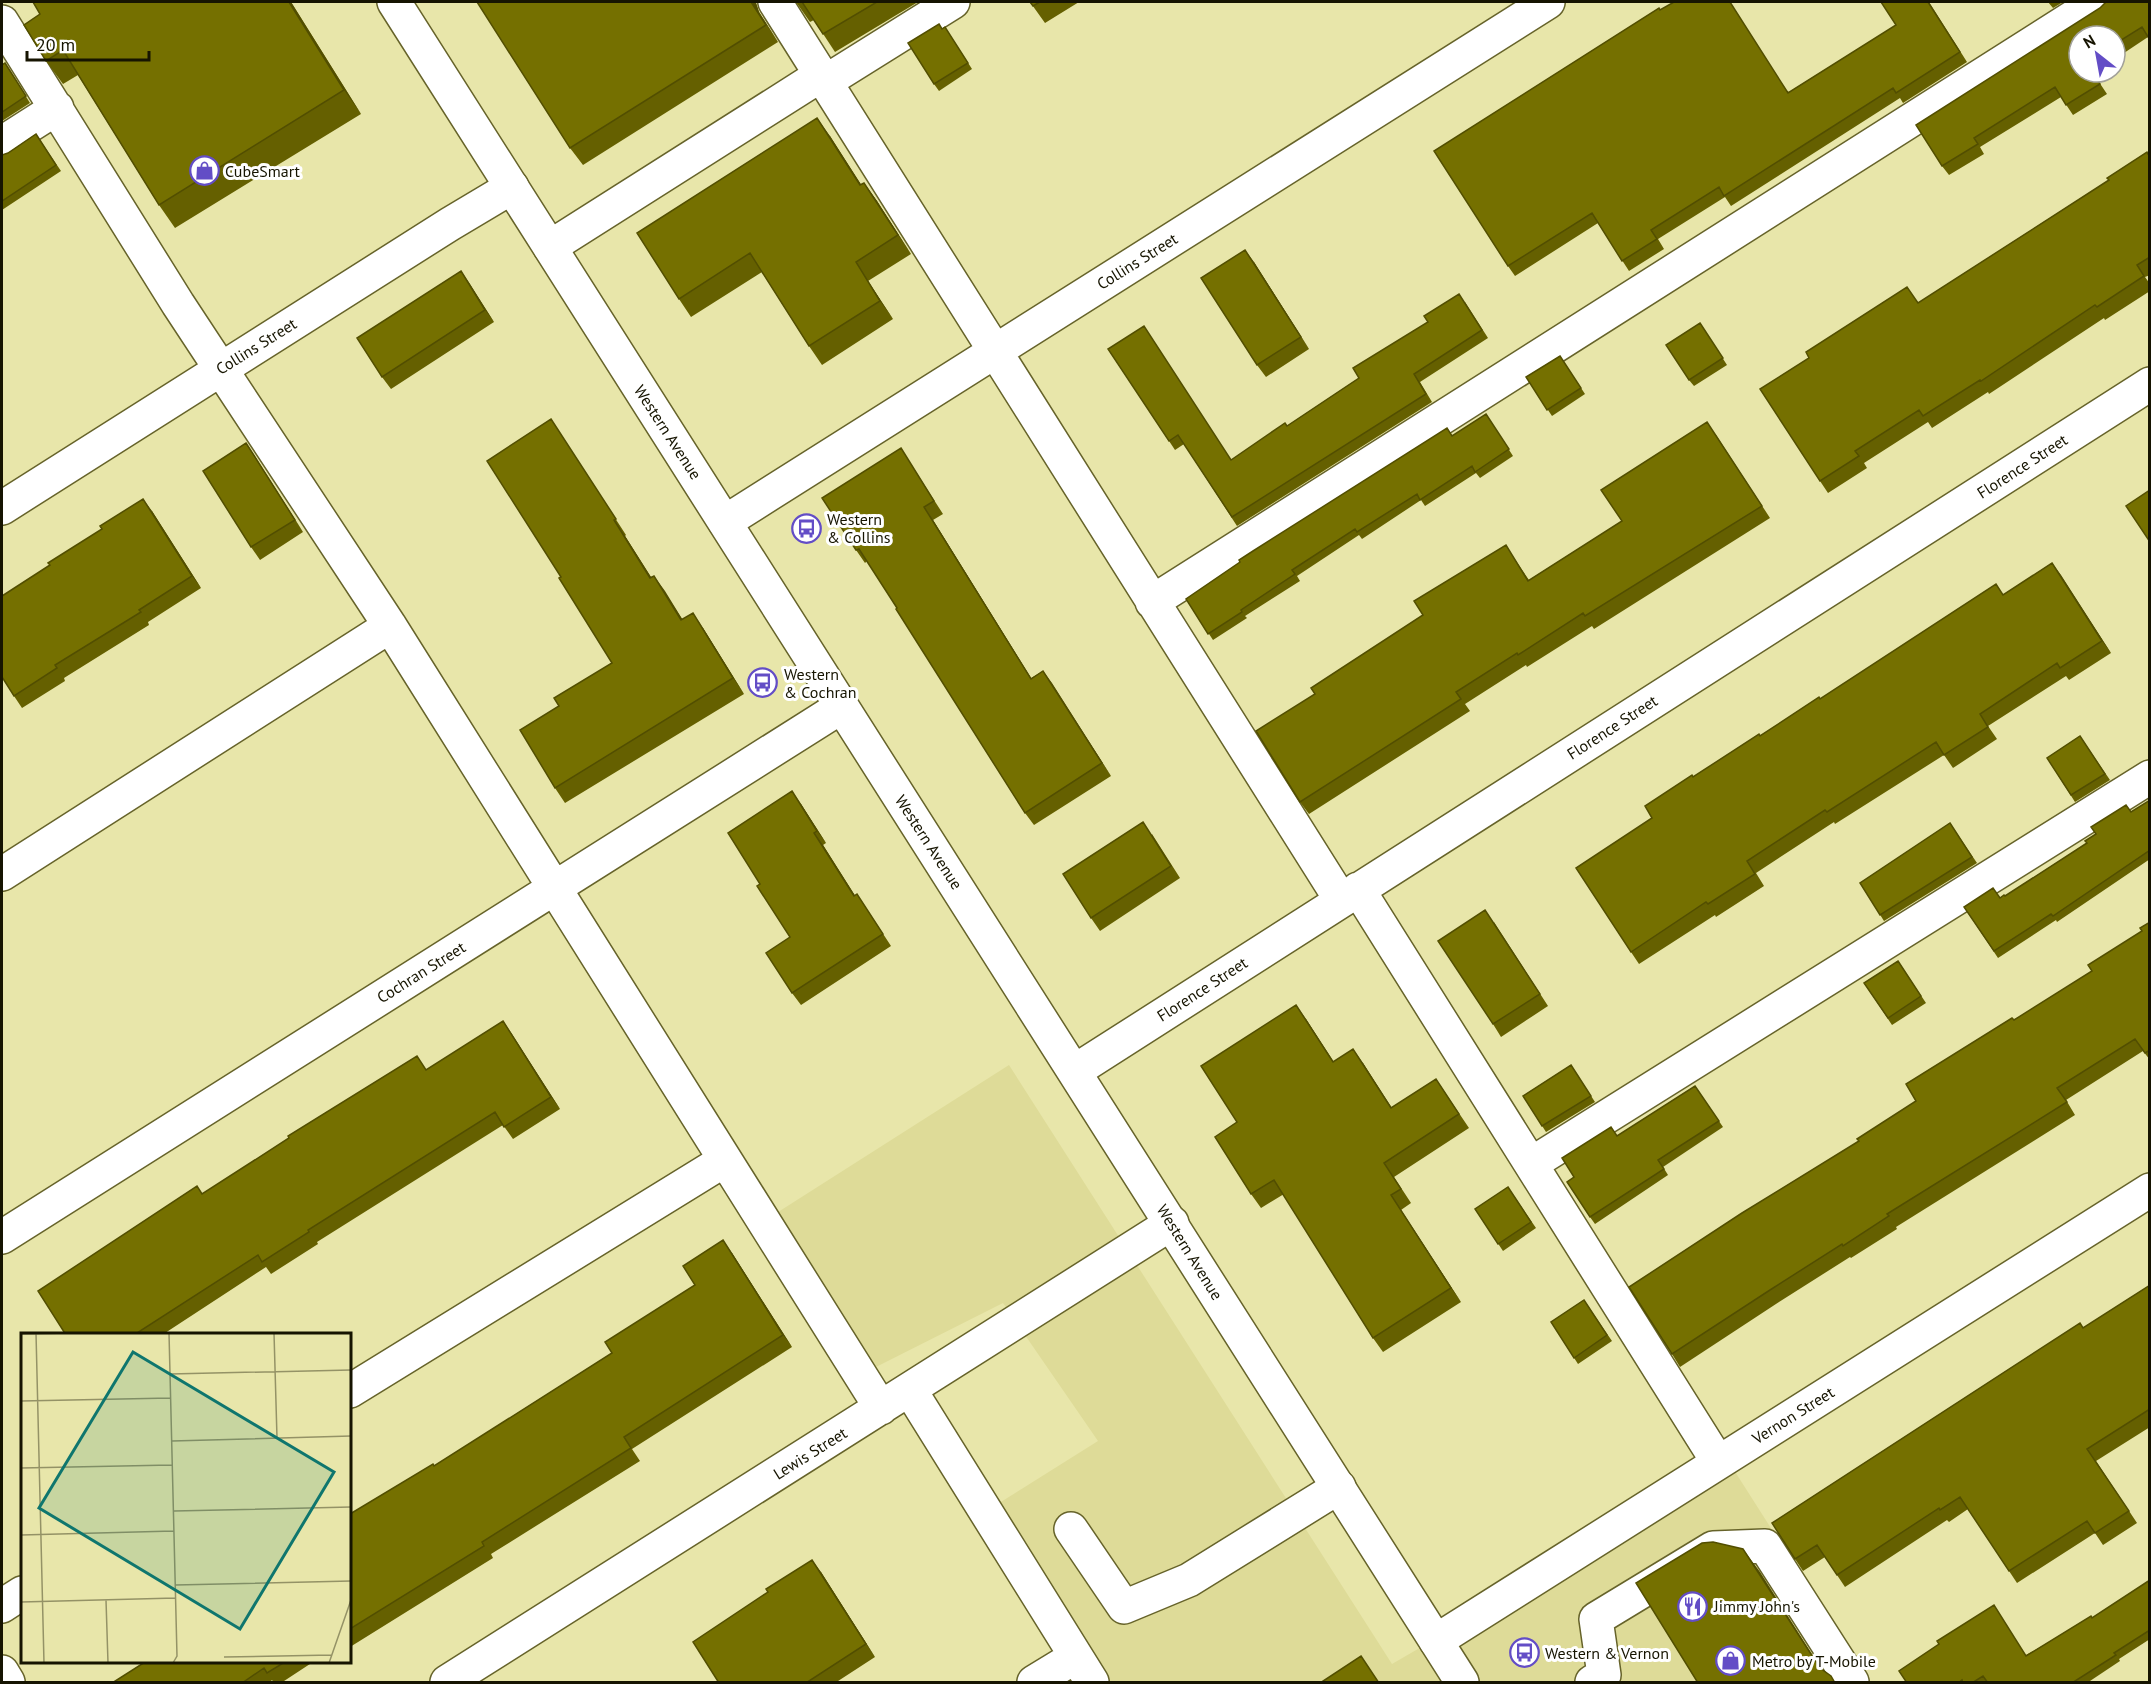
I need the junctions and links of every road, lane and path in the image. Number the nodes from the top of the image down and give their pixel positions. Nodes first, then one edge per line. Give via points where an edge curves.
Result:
1 (395, 2) edge
2 (775, 2) edge
3 (952, 2) edge
4 (2097, 2) edge
5 (1542, 3) edge
6 (2, 22) edge
7 (823, 79) junction
8 (57, 108) junction
9 (2, 143) edge
10 (512, 187) junction
11 (550, 247) junction
12 (994, 351) junction
13 (220, 369) junction
14 (2150, 384) edge
15 (2, 508) edge
16 (725, 522) junction
17 (1152, 602) junction
18 (390, 626) junction
19 (841, 707) junction
20 (2150, 777) edge
21 (2, 874) edge
22 (554, 888) junction
23 (1349, 895) junction
24 (1075, 1071) junction
25 (725, 1160) junction
26 (1531, 1164) junction
27 (2150, 1190) edge
28 (1172, 1223) junction
29 (2, 1237) edge
30 (351, 1390) edge
31 (910, 1390) junction
32 (881, 1408) junction
33 (1718, 1462) junction
34 (1339, 1487) junction
35 (1071, 1529) dead end
36 (21, 1594) edge
37 (2, 1606) edge
38 (1436, 1641) junction
39 (1084, 1670) edge
40 (2, 1672) edge
41 (1602, 1680) edge
42 (8, 1683) edge
43 (447, 1683) edge
44 (1034, 1683) edge
45 (1462, 1683) edge
46 (1852, 1683) edge

1 - 10 street, Western Avenue
2 - 7 street
3 - 7 street
4 - 17 street
5 - 12 street, Collins Street
6 - 8 street
7 - 11 street
7 - 12 street
8 - 9 street
8 - 13 street
10 - 11 street, Western Avenue
10 - 13 street, Collins Street
11 - 16 street, Western Avenue
12 - 16 street, Collins Street
12 - 17 street
13 - 15 street, Collins Street
13 - 18 street
14 - 23 street, Florence Street
16 - 19 street, Western Avenue
17 - 23 street
18 - 21 street
18 - 22 street
19 - 22 street, Cochran Street
19 - 24 street, Western Avenue
20 - 26 street
22 - 25 street
22 - 29 street, Cochran Street
23 - 24 street, Florence Street
23 - 26 street
24 - 28 street, Western Avenue
25 - 30 street
25 - 32 street
26 - 33 street
27 - 33 street, Vernon Street
28 - 31 street, Lewis Street
28 - 34 street, Western Avenue
31 - 32 street, Lewis Street
31 - 39 street
32 - 43 street, Lewis Street
33 - 38 street, Vernon Street
34 - 35 street via 1189,1580 1124,1606
34 - 38 street, Western Avenue
36 - 37 street
38 - 45 street, Western Avenue
39 - 44 street
40 - 42 street
41 - 46 street via 1596,1619 1713,1548 1765,1546

